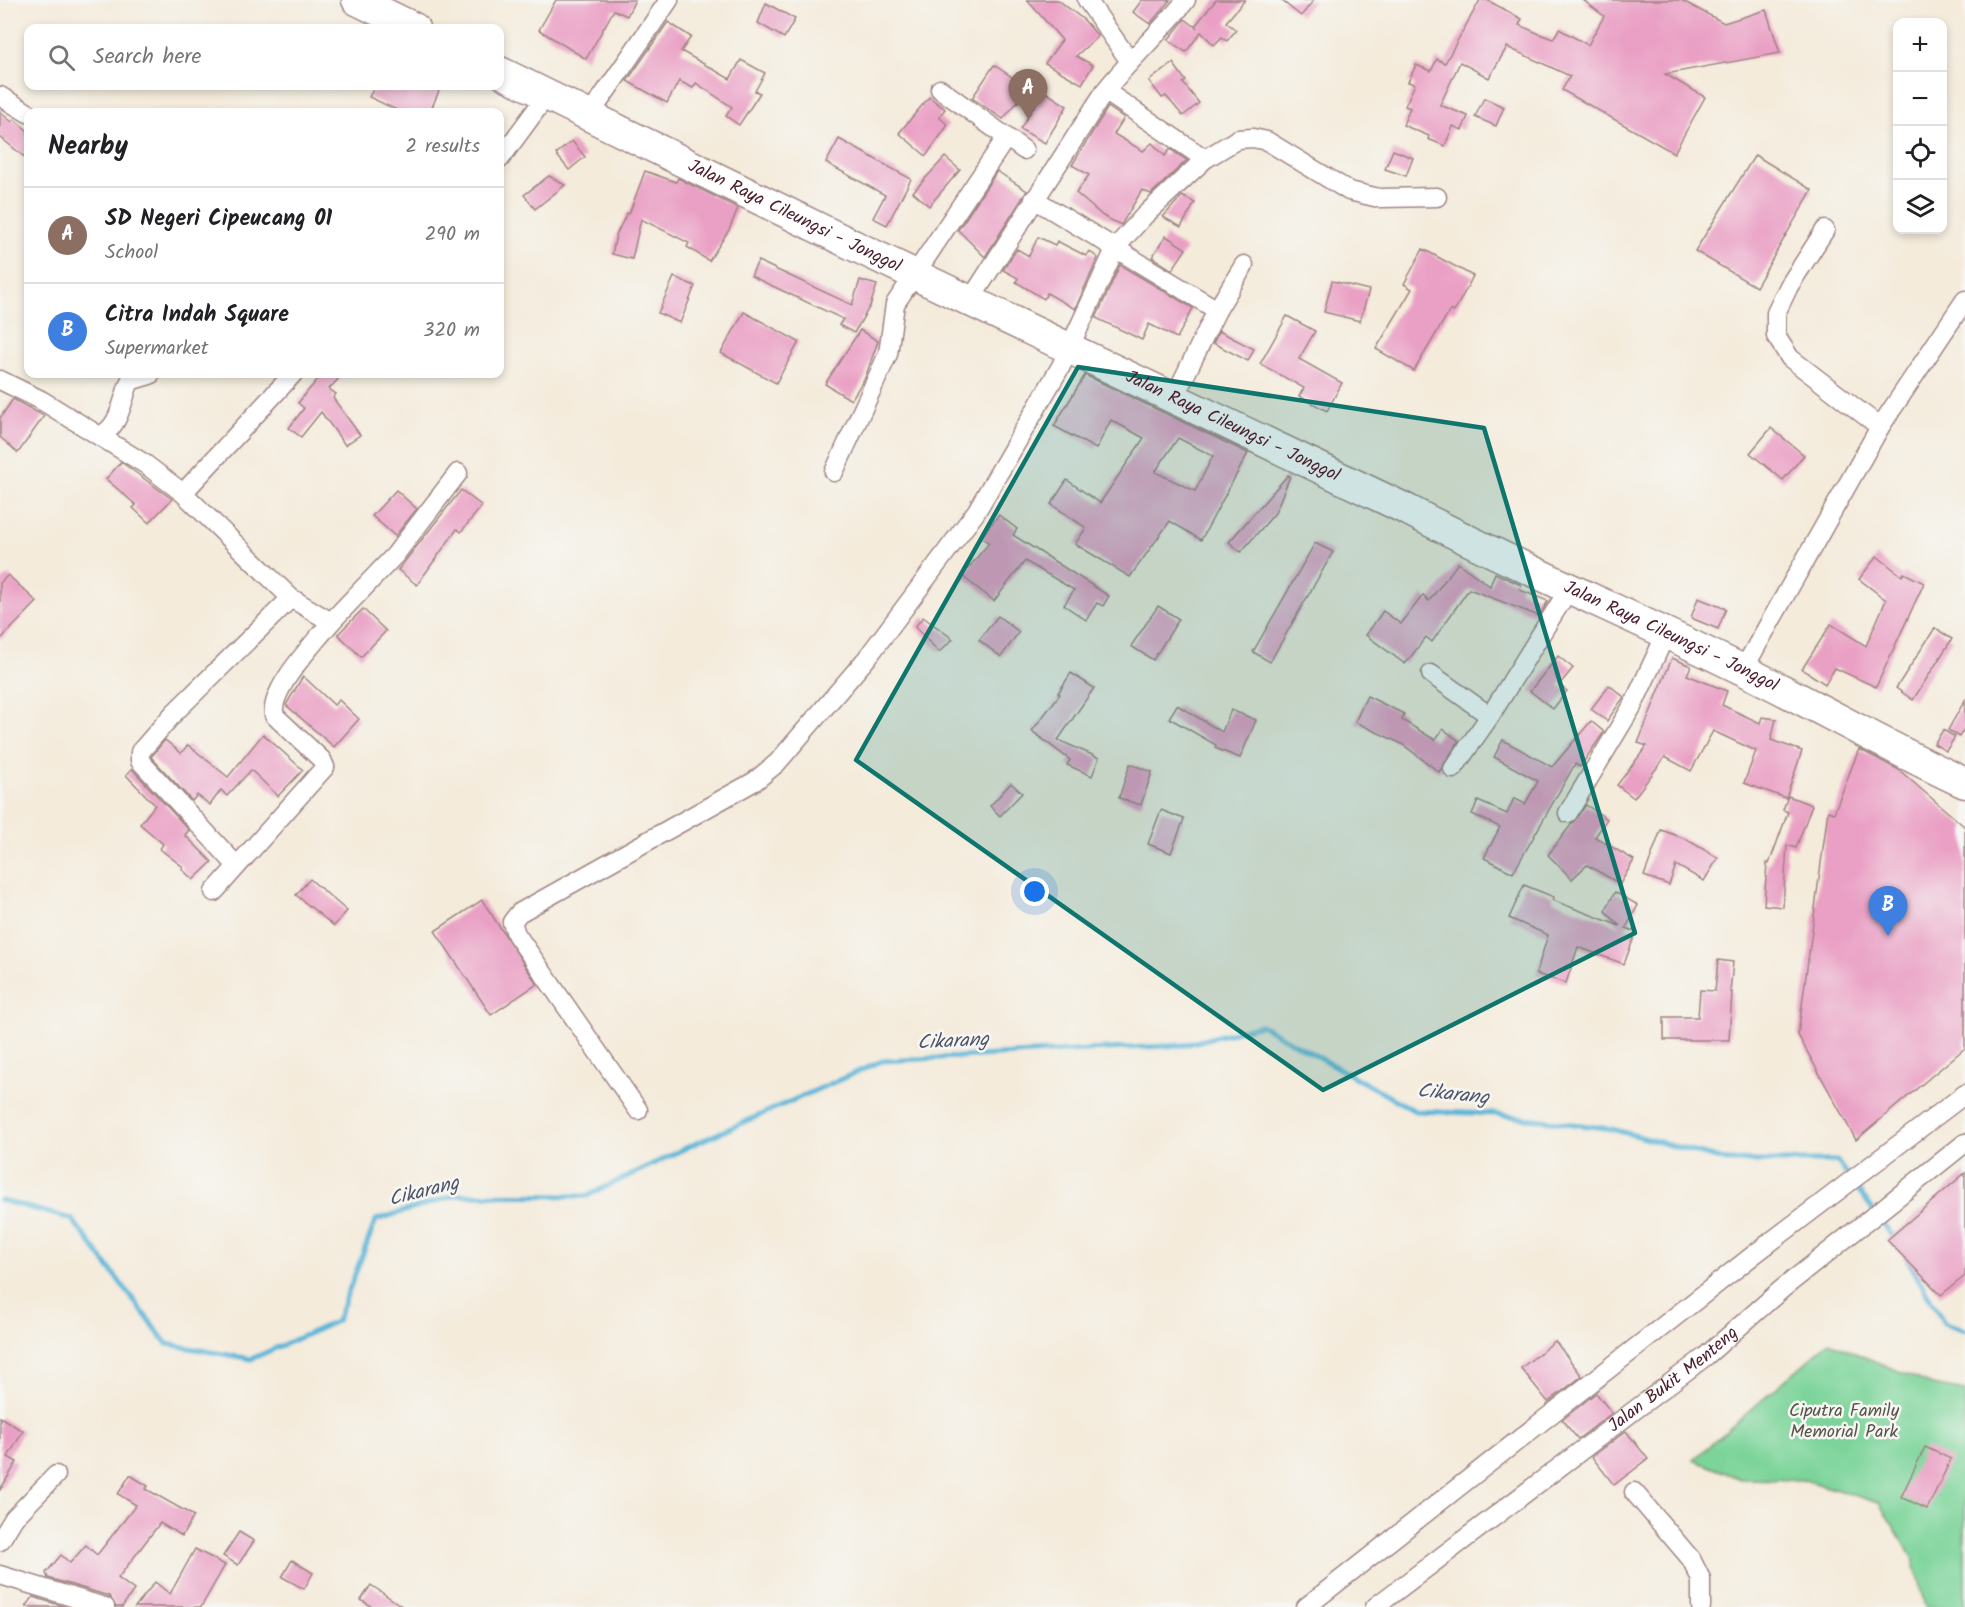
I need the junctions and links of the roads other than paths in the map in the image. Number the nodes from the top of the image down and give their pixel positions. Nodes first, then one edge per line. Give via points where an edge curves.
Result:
1 (357, 0) edge
2 (669, 0) edge
3 (1087, 0) edge
4 (1186, 0) edge
5 (406, 24) edge
6 (1129, 60) junction
7 (504, 74) edge
8 (940, 89) dead end
9 (1105, 91) junction
10 (547, 95) junction
11 (0, 96) edge
12 (24, 111) edge
13 (589, 116) junction
14 (1006, 138) junction
15 (1024, 150) dead end
16 (504, 154) edge
17 (1205, 159) junction
18 (1437, 197) dead end
19 (1034, 199) junction
20 (1825, 230) dead end
21 (1116, 247) junction
22 (1244, 265) dead end
23 (914, 274) junction
24 (971, 299) junction
25 (1965, 300) edge
26 (1217, 310) junction
27 (1069, 349) junction
28 (140, 378) edge
29 (288, 378) edge
30 (0, 380) edge
31 (1174, 398) junction
32 (1880, 427) junction
33 (99, 436) junction
34 (834, 472) dead end
35 (458, 473) dead end
36 (183, 493) junction
37 (1569, 589) junction
38 (291, 598) junction
39 (331, 622) junction
40 (1666, 634) junction
41 (1743, 670) junction
42 (1431, 674) dead end
43 (1490, 716) junction
44 (1453, 769) dead end
45 (1965, 783) edge
46 (1568, 813) dead end
47 (236, 865) junction
48 (214, 892) dead end
49 (1965, 1094) edge
50 (638, 1110) dead end
51 (1965, 1143) edge
52 (56, 1475) dead end
53 (1634, 1492) dead end
54 (0, 1541) edge
55 (0, 1575) edge
56 (105, 1607) edge
57 (1306, 1607) edge
58 (1375, 1607) edge
59 (1701, 1607) edge

1 - 5 main road
2 - 13 street
3 - 6 street
4 - 6 street
6 - 9 street
7 - 10 main road, Jalan Raya Cileungsi - Jonggol
8 - 14 street
9 - 17 street
9 - 19 street
10 - 13 main road, Jalan Raya Cileungsi - Jonggol
10 - 16 street
11 - 12 street
13 - 23 main road, Jalan Raya Cileungsi - Jonggol
14 - 15 street
14 - 23 street
17 - 18 street via 1238,139 1253,138 1267,141 1349,191 1379,198
17 - 21 street
19 - 21 street
19 - 24 street
20 - 32 street via 1784,295 1776,313 1776,336 1790,358
21 - 26 street
21 - 27 street
22 - 26 street
23 - 24 main road, Jalan Raya Cileungsi - Jonggol
23 - 34 street via 895,304 888,354
24 - 27 main road, Jalan Raya Cileungsi - Jonggol
25 - 32 street
26 - 31 street
27 - 31 main road, Jalan Raya Cileungsi - Jonggol
27 - 50 street via 976,512 867,658 777,763 755,781 519,913 512,922 516,934
28 - 33 street via 130,381 114,424
29 - 36 street
30 - 33 street
31 - 37 main road, Jalan Raya Cileungsi - Jonggol
32 - 41 street
33 - 36 street via 124,449
35 - 39 street via 395,555
36 - 38 street
37 - 40 main road, Jalan Raya Cileungsi - Jonggol
37 - 43 street
38 - 39 street
38 - 47 street via 174,713 140,752 140,761
39 - 47 street via 278,692 273,705 274,715 325,767
40 - 41 main road, Jalan Raya Cileungsi - Jonggol
40 - 46 street via 1633,705
41 - 45 main road, Jalan Raya Cileungsi - Jonggol
42 - 43 street
43 - 44 street
47 - 48 street
49 - 57 street
51 - 58 street, Jalan Bukit Menteng via 1782,1289 1706,1356
52 - 54 street via 14,1518
53 - 59 street via 1691,1559 1701,1579
55 - 56 street

